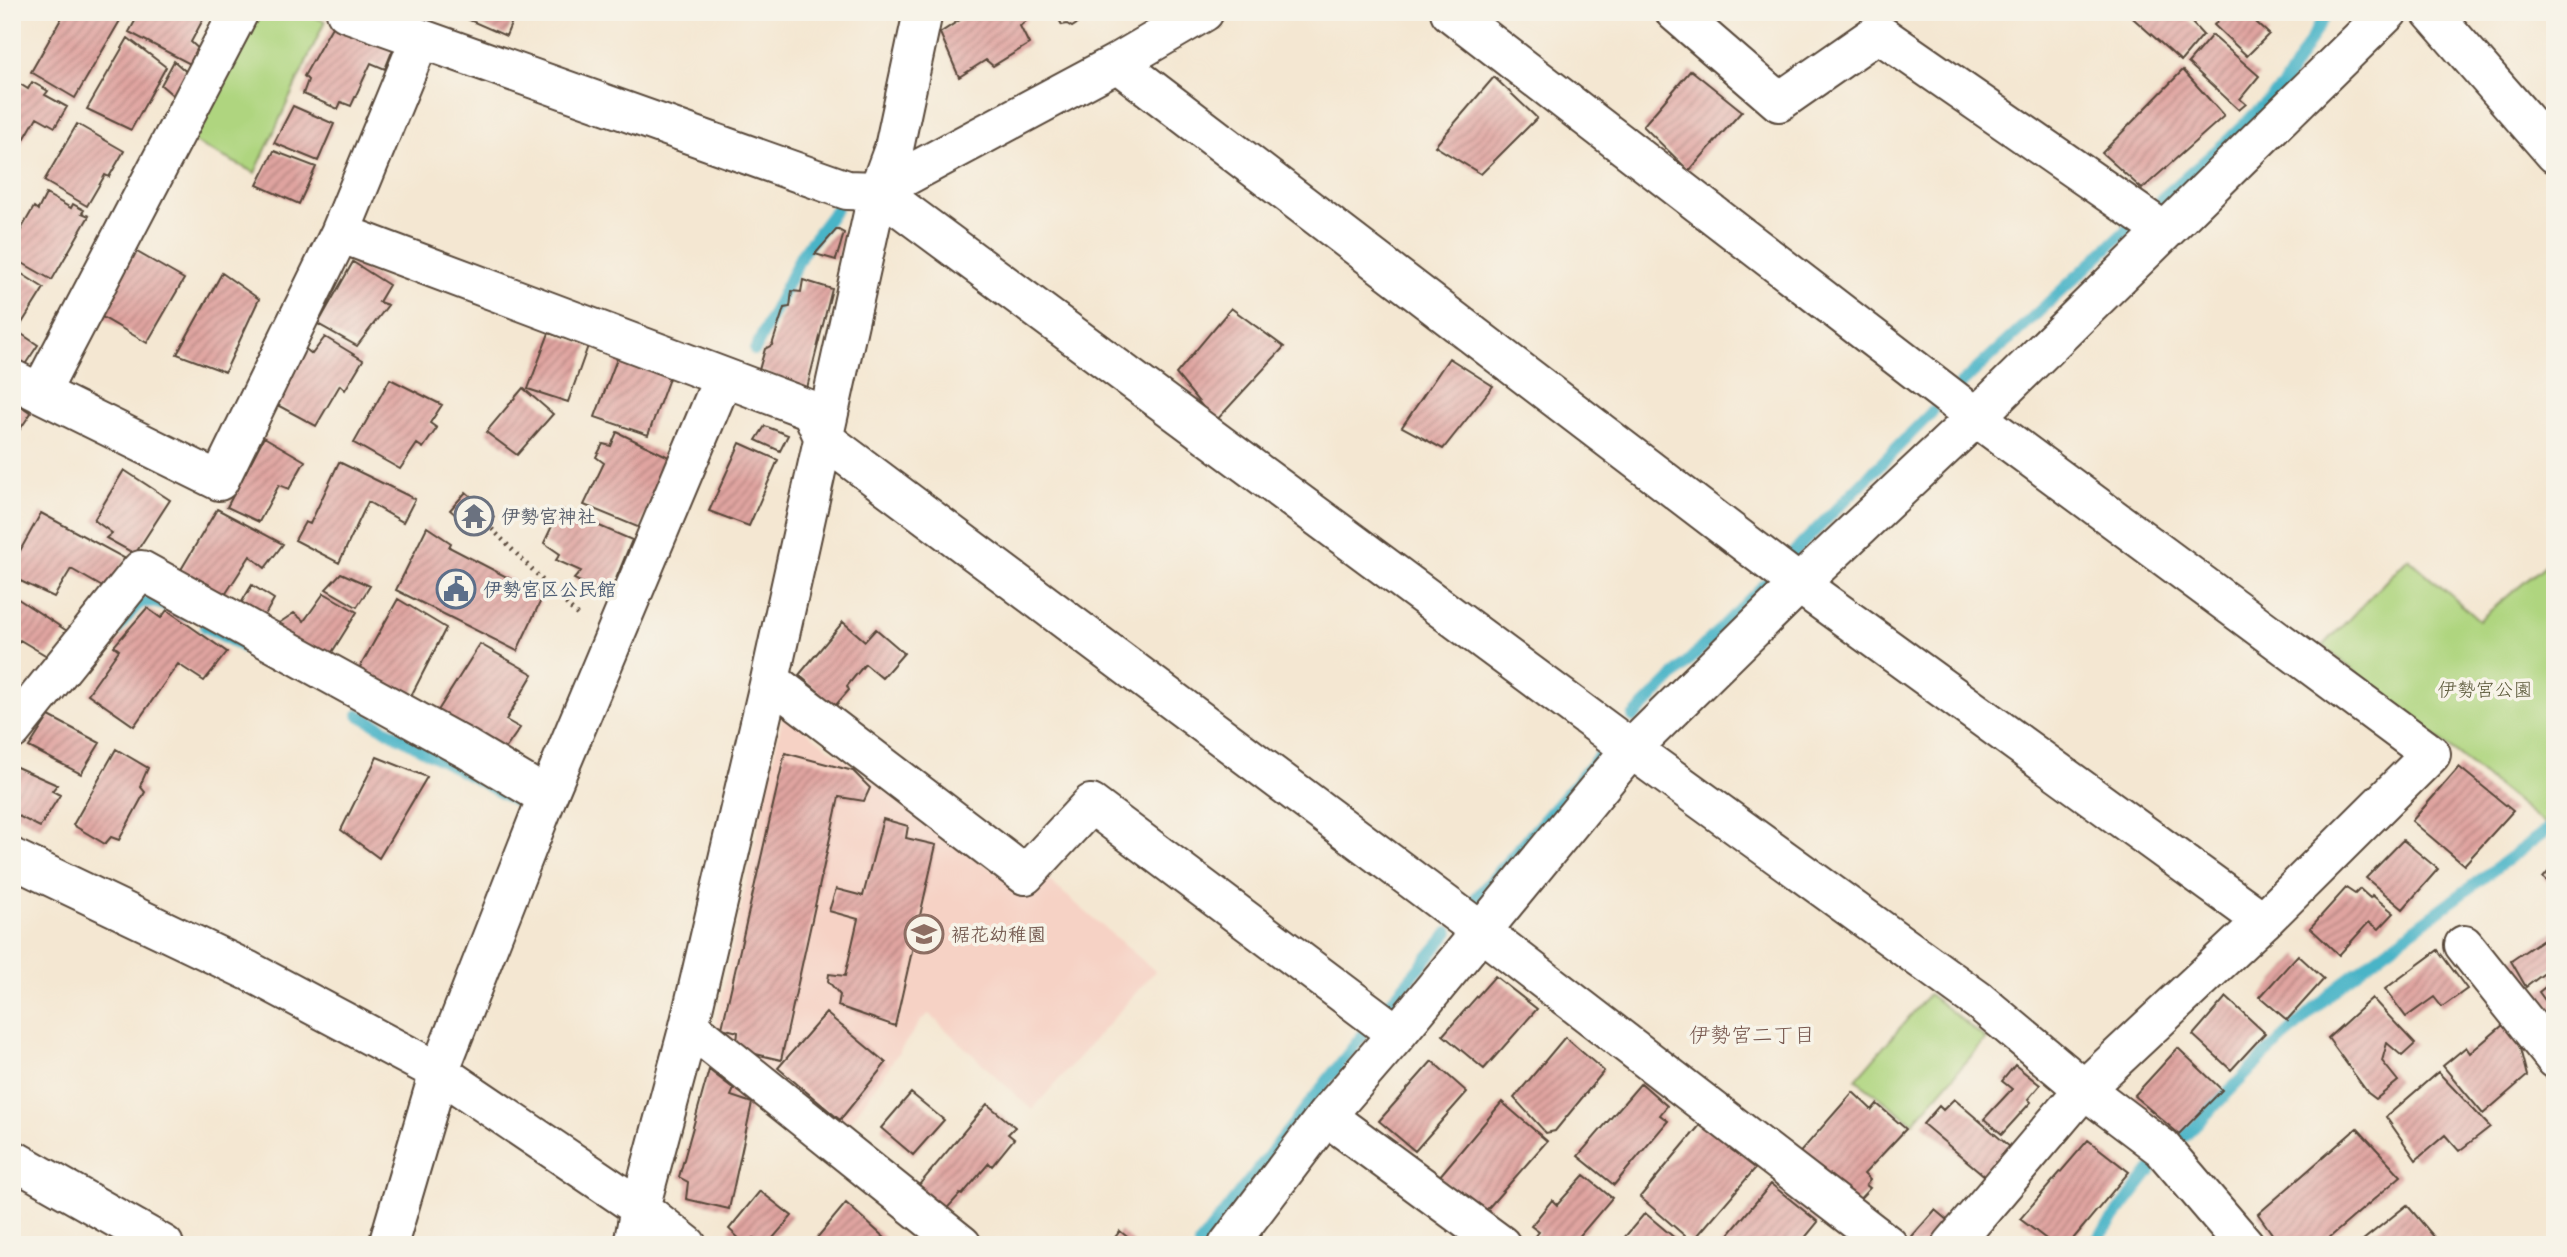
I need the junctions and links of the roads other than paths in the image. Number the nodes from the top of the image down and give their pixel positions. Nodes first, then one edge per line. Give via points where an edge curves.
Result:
1 (239, 12) edge
2 (346, 12) edge
3 (923, 12) edge
4 (1204, 12) edge
5 (1450, 12) edge
6 (1675, 12) edge
7 (2388, 12) edge
8 (2431, 12) edge
9 (420, 38) junction
10 (1117, 63) junction
11 (2555, 154) edge
12 (878, 191) junction
13 (2164, 231) junction
14 (340, 233) junction
15 (723, 379) junction
16 (26, 386) edge
17 (1976, 417) junction
18 (824, 439) junction
19 (1799, 584) junction
20 (770, 680) junction
21 (12, 730) edge
22 (1631, 749) junction
23 (547, 797) junction
24 (12, 858) edge
25 (2263, 921) junction
26 (1482, 932) junction
27 (2464, 946) dead end
28 (689, 1026) junction
29 (1397, 1034) junction
30 (2555, 1059) edge
31 (439, 1072) junction
32 (2084, 1089) junction
33 (1326, 1116) junction
34 (12, 1159) edge
35 (637, 1226) edge
36 (164, 1245) edge
37 (388, 1245) edge
38 (687, 1245) edge
39 (961, 1245) edge
40 (1227, 1245) edge
41 (1501, 1245) edge
42 (1888, 1245) edge
43 (1952, 1245) edge
44 (2245, 1245) edge

1 - 16 street
2 - 9 street
3 - 12 street via 894,148
4 - 10 street
5 - 17 street
6 - 13 street via 1779,102 1878,33
7 - 13 street
8 - 11 street
9 - 12 street via 847,190
9 - 14 street
10 - 12 street
10 - 19 street
12 - 18 street
12 - 22 street
13 - 17 street
14 - 15 street
14 - 16 street via 219,481
15 - 18 street via 811,410
15 - 23 street
17 - 19 street
17 - 25 street via 2431,754
18 - 20 street
18 - 26 street
19 - 22 street
19 - 25 street
20 - 28 street
20 - 29 street via 1025,875 1091,804
21 - 23 street via 141,570
22 - 26 street
22 - 32 street via 1979,1001
23 - 31 street
24 - 31 street via 249,971
25 - 32 street
26 - 29 street
26 - 42 street
27 - 30 street
28 - 35 street
28 - 39 street
29 - 33 street
31 - 35 street
31 - 37 street
32 - 43 street
32 - 44 street via 2162,1148
33 - 40 street
33 - 41 street
34 - 36 street
35 - 38 street

